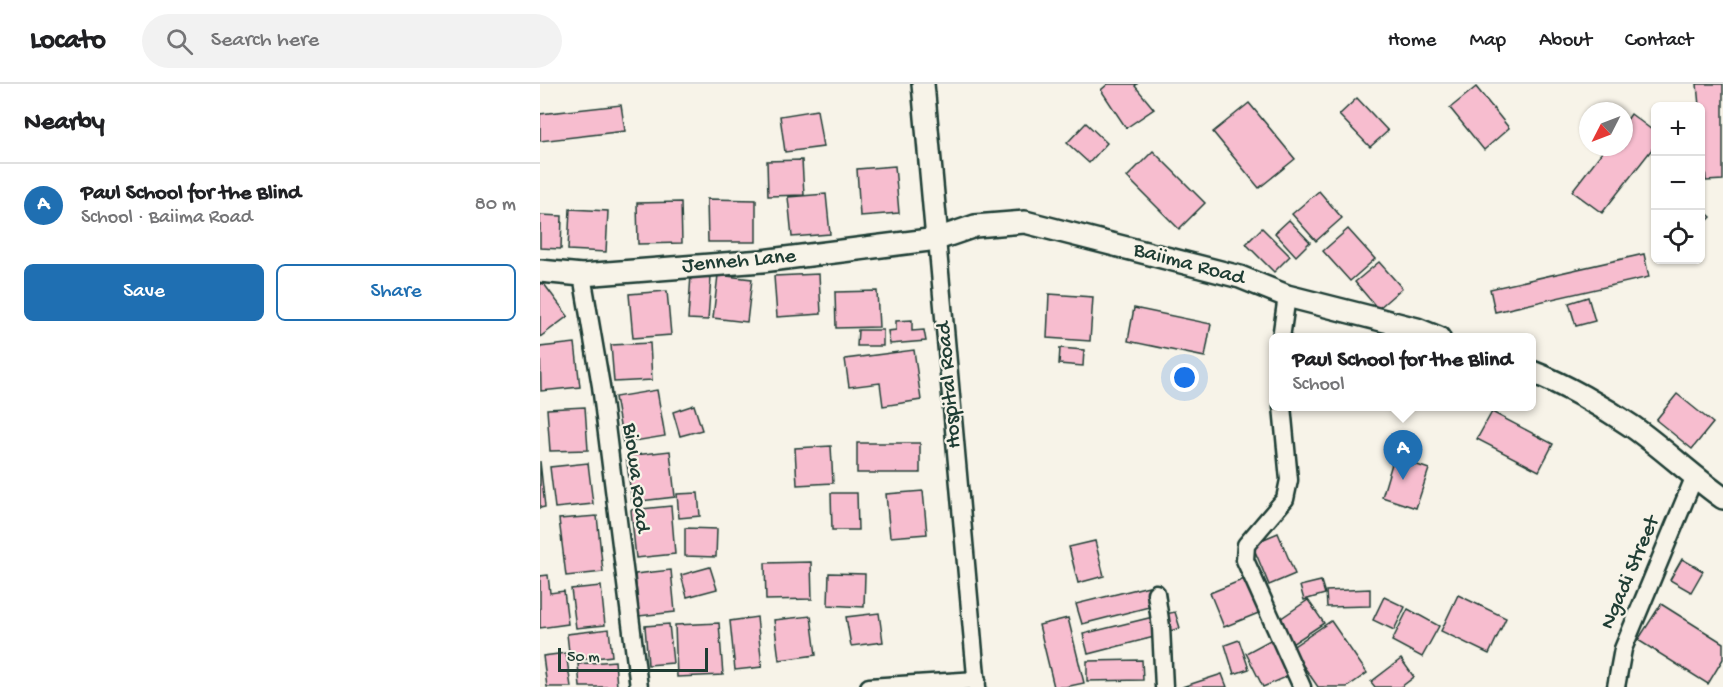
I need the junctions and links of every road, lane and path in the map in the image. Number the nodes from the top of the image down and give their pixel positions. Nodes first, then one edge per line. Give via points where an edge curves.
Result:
1 (923, 84) edge
2 (937, 239) junction
3 (540, 271) edge
4 (582, 275) junction
5 (1287, 296) junction
6 (1282, 333) edge
7 (1427, 333) edge
8 (1536, 374) edge
9 (1282, 411) edge
10 (1694, 478) junction
11 (1723, 498) edge
12 (1156, 592) dead end
13 (977, 683) edge
14 (1618, 686) edge
15 (639, 687) edge
16 (869, 687) edge
17 (1164, 687) edge
18 (1302, 687) edge

1 - 2 street, Hospital Road
2 - 4 street, Jenneh Lane via 762,261
2 - 5 street, Baiima Road via 975,225 1025,222 1240,277
2 - 13 street, Hospital Road
3 - 4 street, Jenneh Lane
4 - 15 street, Biowa Road via 601,386
5 - 6 street
5 - 7 street, Baiima Road
8 - 10 street via 1633,427
9 - 18 street via 1289,480 1285,499 1246,545 1245,560
10 - 11 street
10 - 14 street, Ngadi Street via 1623,649
12 - 17 street
13 - 16 street

